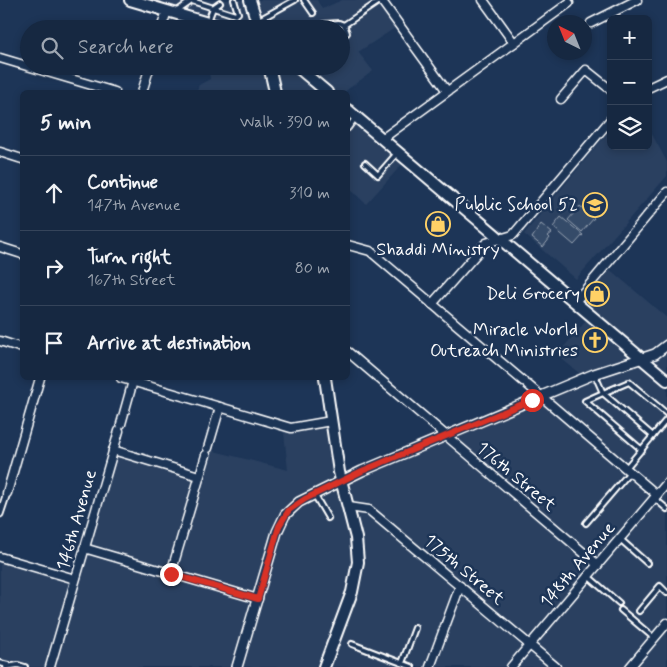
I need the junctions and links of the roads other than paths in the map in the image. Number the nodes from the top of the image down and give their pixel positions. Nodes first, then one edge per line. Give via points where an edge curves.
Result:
1 (130, 0) edge
2 (201, 0) edge
3 (234, 0) edge
4 (250, 0) edge
5 (295, 0) edge
6 (304, 0) edge
7 (381, 0) edge
8 (483, 0) edge
9 (637, 0) edge
10 (194, 1) edge
11 (146, 2) edge
12 (220, 3) dead end
13 (569, 3) dead end
14 (213, 8) junction
15 (170, 12) junction
16 (313, 13) dead end
17 (166, 20) edge
18 (197, 20) edge
19 (208, 20) edge
20 (256, 20) edge
21 (265, 20) edge
22 (350, 21) edge
23 (592, 22) edge
24 (514, 43) junction
25 (0, 58) edge
26 (20, 64) edge
27 (58, 75) edge
28 (147, 75) edge
29 (271, 75) edge
30 (307, 75) edge
31 (667, 79) edge
32 (652, 86) edge
33 (607, 87) edge
34 (108, 90) edge
35 (143, 90) edge
36 (275, 90) edge
37 (325, 90) edge
38 (447, 91) junction
39 (562, 99) dead end
40 (350, 112) edge
41 (356, 117) junction
42 (607, 124) edge
43 (350, 125) edge
44 (382, 139) junction
45 (0, 152) edge
46 (398, 152) junction
47 (20, 158) edge
48 (365, 163) dead end
49 (667, 192) edge
50 (500, 239) junction
51 (350, 246) edge
52 (0, 247) edge
53 (20, 253) edge
54 (574, 302) junction
55 (432, 304) junction
56 (0, 342) edge
57 (667, 345) edge
58 (20, 347) edge
59 (350, 354) edge
60 (641, 358) junction
61 (594, 374) junction
62 (39, 380) edge
63 (129, 380) edge
64 (325, 380) edge
65 (667, 380) edge
66 (133, 381) junction
67 (603, 393) junction
68 (541, 396) junction
69 (220, 407) junction
70 (667, 414) edge
71 (667, 420) edge
72 (332, 421) junction
73 (445, 436) junction
74 (653, 436) junction
75 (113, 450) junction
76 (642, 450) junction
77 (628, 470) junction
78 (200, 476) junction
79 (342, 481) junction
80 (667, 483) edge
81 (7, 493) joint
82 (314, 494) junction
83 (656, 496) junction
84 (349, 507) junction
85 (667, 509) edge
86 (0, 514) edge
87 (328, 518) dead end
88 (586, 523) dead end
89 (620, 539) junction
90 (84, 548) junction
91 (0, 557) edge
92 (647, 563) dead end
93 (598, 565) junction
94 (171, 574) junction
95 (588, 576) junction
96 (75, 579) junction
97 (460, 586) junction
98 (667, 593) edge
99 (258, 599) junction
100 (619, 603) dead end
101 (621, 610) dead end
102 (639, 611) dead end
103 (667, 623) edge
104 (415, 628) dead end
105 (654, 638) junction
106 (352, 644) dead end
107 (530, 645) junction
108 (0, 663) edge
109 (402, 663) junction
110 (7, 666) edge
111 (25, 667) edge
112 (50, 667) edge
113 (237, 667) edge
114 (324, 667) edge
115 (412, 667) edge
116 (430, 667) edge
117 (511, 667) edge
118 (556, 667) edge
119 (630, 667) edge

1 - 11 main road
2 - 10 lane
3 - 14 lane via 238,13 235,15
4 - 20 main road
5 - 21 lane
6 - 16 lane
7 - 22 lane
7 - 38 street
8 - 24 street
9 - 23 street
10 - 14 lane
10 - 15 lane
11 - 15 main road
12 - 14 lane
13 - 24 street
14 - 19 lane
15 - 17 street
15 - 18 main road
24 - 38 street
25 - 26 street
27 - 34 street
28 - 35 street
29 - 36 main road
30 - 37 main road
31 - 32 street
33 - 39 street via 586,70
38 - 44 street
40 - 41 main road
41 - 43 lane
41 - 44 main road
42 - 50 street via 513,235
44 - 46 main road
45 - 47 street
46 - 48 lane via 378,175
46 - 50 main road
49 - 54 street
50 - 54 main road
50 - 55 street via 486,243
51 - 55 street via 370,251
52 - 53 street
54 - 60 main road
55 - 68 street
56 - 58 street
57 - 60 street via 655,354
59 - 73 street, 176th Street
60 - 61 street
60 - 65 main road
61 - 67 lane
61 - 68 street
62 - 81 street
63 - 66 street
64 - 72 main road
66 - 69 street
66 - 75 street, 146th Avenue
67 - 70 lane via 629,382
67 - 74 lane
67 - 76 lane via 584,401
68 - 73 street
68 - 77 street
69 - 72 street via 291,428
69 - 78 street
71 - 74 lane
72 - 79 main road
73 - 79 street
73 - 93 street, 176th Street
74 - 76 lane
75 - 78 street
75 - 90 street, 146th Avenue
76 - 77 lane
77 - 83 street
77 - 88 lane
78 - 94 street
79 - 82 street
79 - 84 main road
80 - 83 street, 148th Avenue
81 - 86 street
82 - 87 lane
82 - 99 street via 294,506 282,520
83 - 85 lane
83 - 89 street, 148th Avenue
84 - 97 street, 175th Street via 369,510
84 - 114 main road via 356,538 356,577
89 - 92 lane
89 - 93 street, 148th Avenue
90 - 94 street
90 - 96 street, 146th Avenue
91 - 96 street
93 - 95 street, 148th Avenue
94 - 99 street
95 - 100 lane
95 - 107 street, 148th Avenue
96 - 112 street, 146th Avenue
97 - 107 street, 175th Street
97 - 116 street
98 - 102 lane via 660,586
99 - 113 street
101 - 105 lane
103 - 105 street
104 - 109 lane
105 - 119 street
106 - 109 lane
107 - 117 street, 148th Avenue
107 - 118 street, 175th Street
108 - 110 lane
109 - 115 lane
110 - 111 lane

